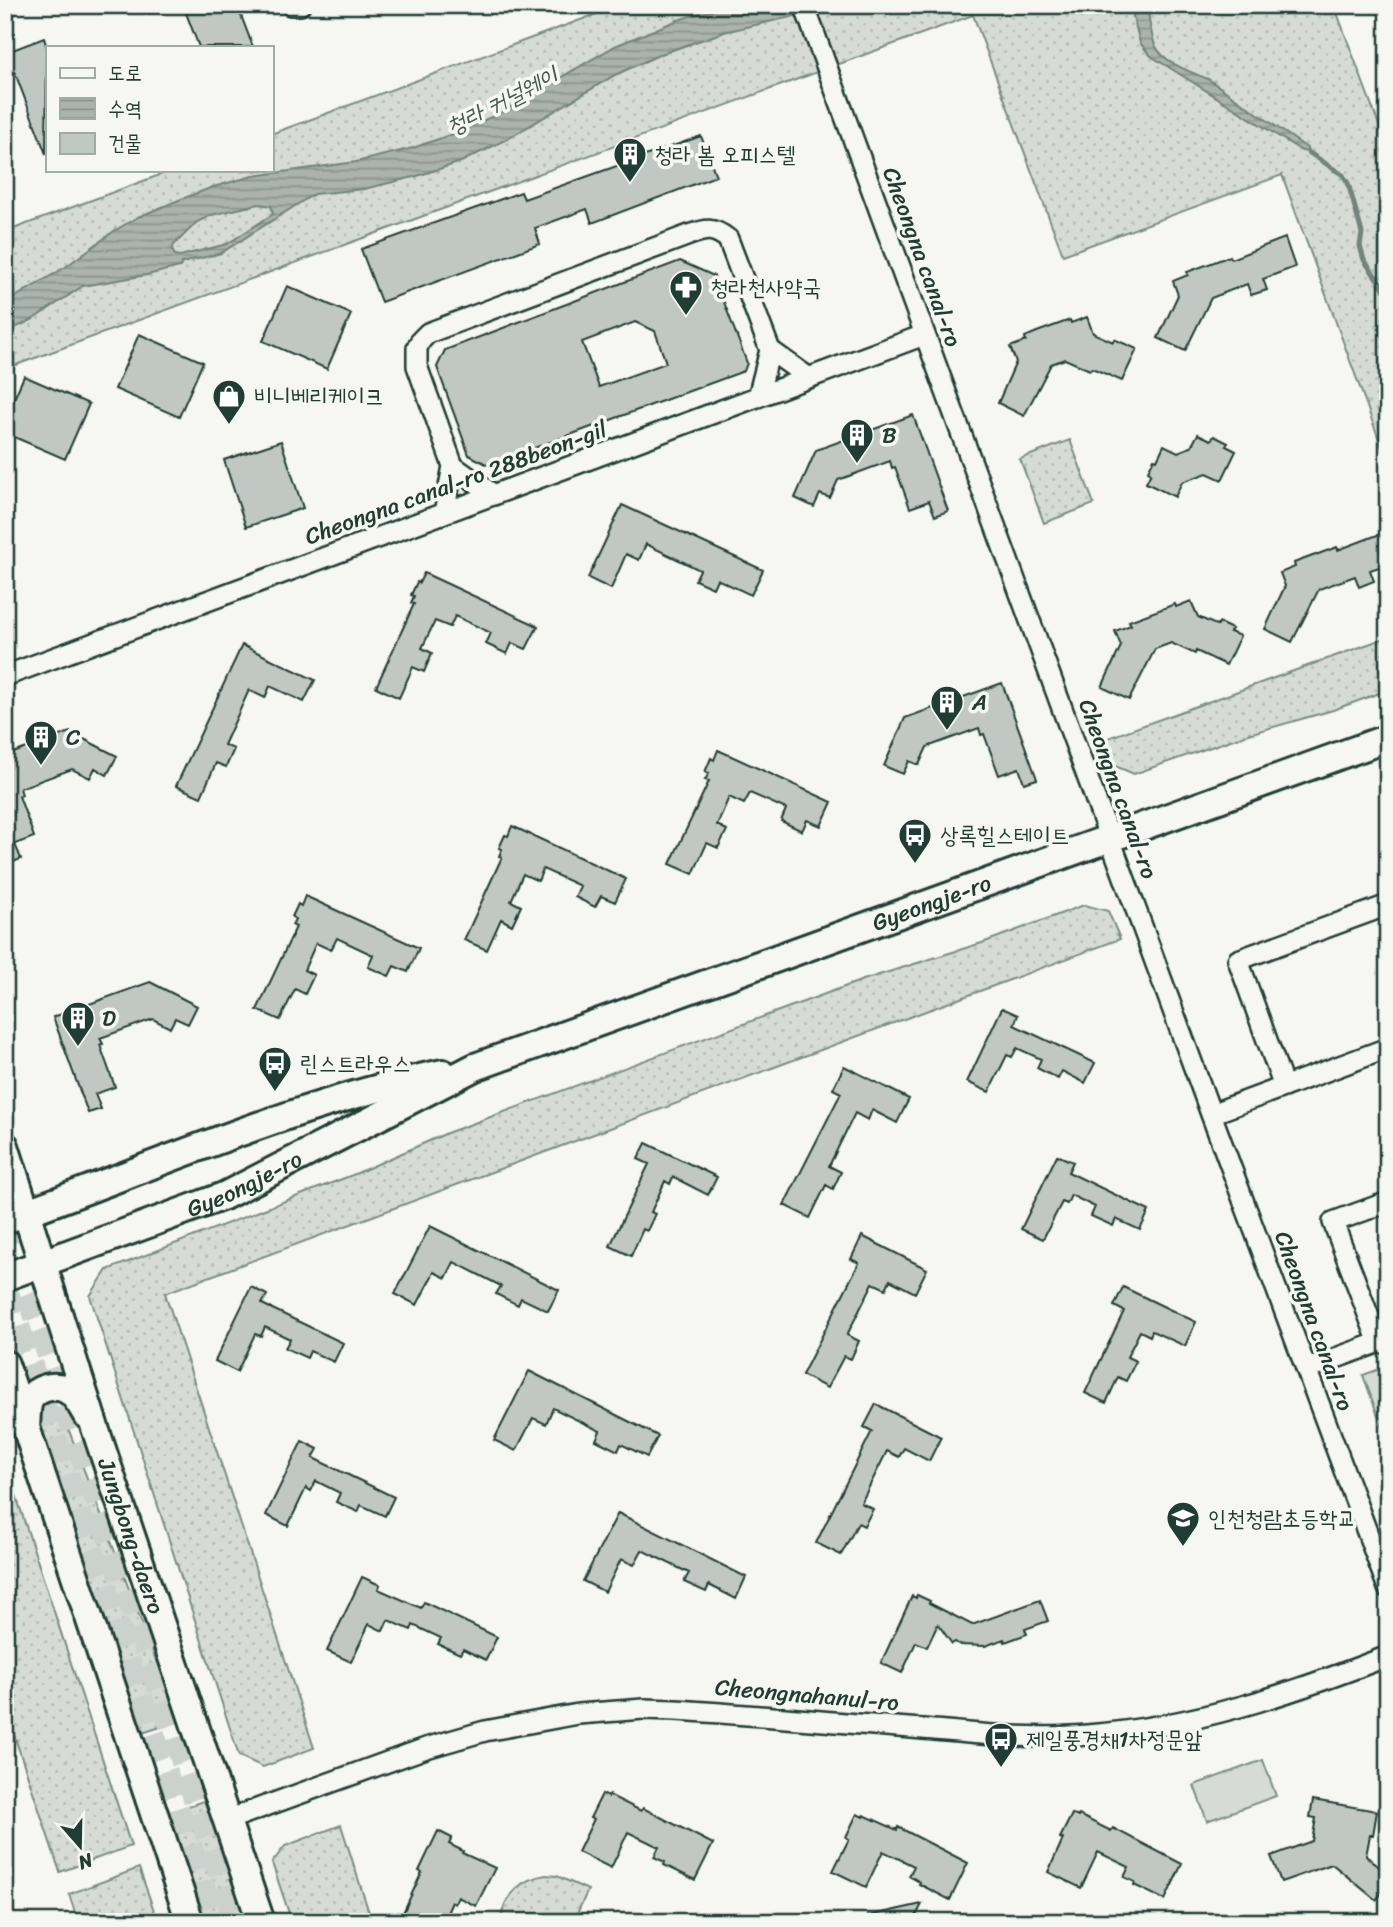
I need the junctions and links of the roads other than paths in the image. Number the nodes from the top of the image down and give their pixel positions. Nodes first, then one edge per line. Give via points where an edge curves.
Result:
1 (291, 5) edge
2 (300, 5) edge
3 (804, 5) edge
4 (924, 335) junction
5 (769, 350) junction
6 (809, 378) junction
7 (758, 397) junction
8 (453, 466) junction
9 (494, 495) junction
10 (444, 513) junction
11 (5, 676) edge
12 (1388, 738) edge
13 (1110, 838) junction
14 (1388, 905) edge
15 (1388, 1048) edge
16 (475, 1067) junction
17 (1284, 1087) junction
18 (1211, 1114) junction
19 (5, 1146) edge
20 (1388, 1202) edge
21 (16, 1216) edge
22 (43, 1265) junction
23 (5, 1277) edge
24 (1383, 1341) edge
25 (5, 1364) edge
26 (1306, 1369) junction
27 (26, 1427) junction
28 (96, 1431) junction
29 (1388, 1588) edge
30 (1388, 1656) edge
31 (227, 1820) junction
32 (190, 1922) edge
33 (261, 1922) edge

1 - 2 street
3 - 4 street, Cheongna canal-ro
4 - 6 street, Cheongna canal-ro 288beon-gil
4 - 13 street, Cheongna canal-ro
5 - 6 street
5 - 7 street
5 - 8 street, Cheongna canal-ro 288beon-gil via 728,239 713,230 702,230 428,333 417,348 416,366
6 - 7 street, Cheongna canal-ro 288beon-gil
7 - 9 street, Cheongna canal-ro 288beon-gil
8 - 9 street
8 - 10 street
9 - 10 street, Cheongna canal-ro 288beon-gil
10 - 11 street, Cheongna canal-ro 288beon-gil
12 - 13 main road, Gyeongje-ro
13 - 16 main road, Gyeongje-ro
13 - 18 street, Cheongna canal-ro
14 - 17 street via 1238,960
15 - 17 street
16 - 21 main road, Gyeongje-ro via 364,1091 289,1114
16 - 22 main road, Gyeongje-ro via 224,1196
17 - 18 street
18 - 26 street, Cheongna canal-ro
19 - 21 main road, Jungbong-daero
20 - 24 street via 1333,1222
21 - 22 main road, Jungbong-daero
22 - 23 main road, Gyeongje-ro
22 - 28 main road, Jungbong-daero
24 - 26 street
25 - 27 main road
26 - 29 street, Cheongna canal-ro
27 - 28 main road via 29,1401 38,1390 49,1387 65,1389 75,1397
27 - 32 main road
28 - 31 main road, Jungbong-daero
30 - 31 street, Cheongnahanul-ro via 1242,1708 1085,1736 992,1734 676,1710 578,1714 458,1738
31 - 33 main road, Jungbong-daero

